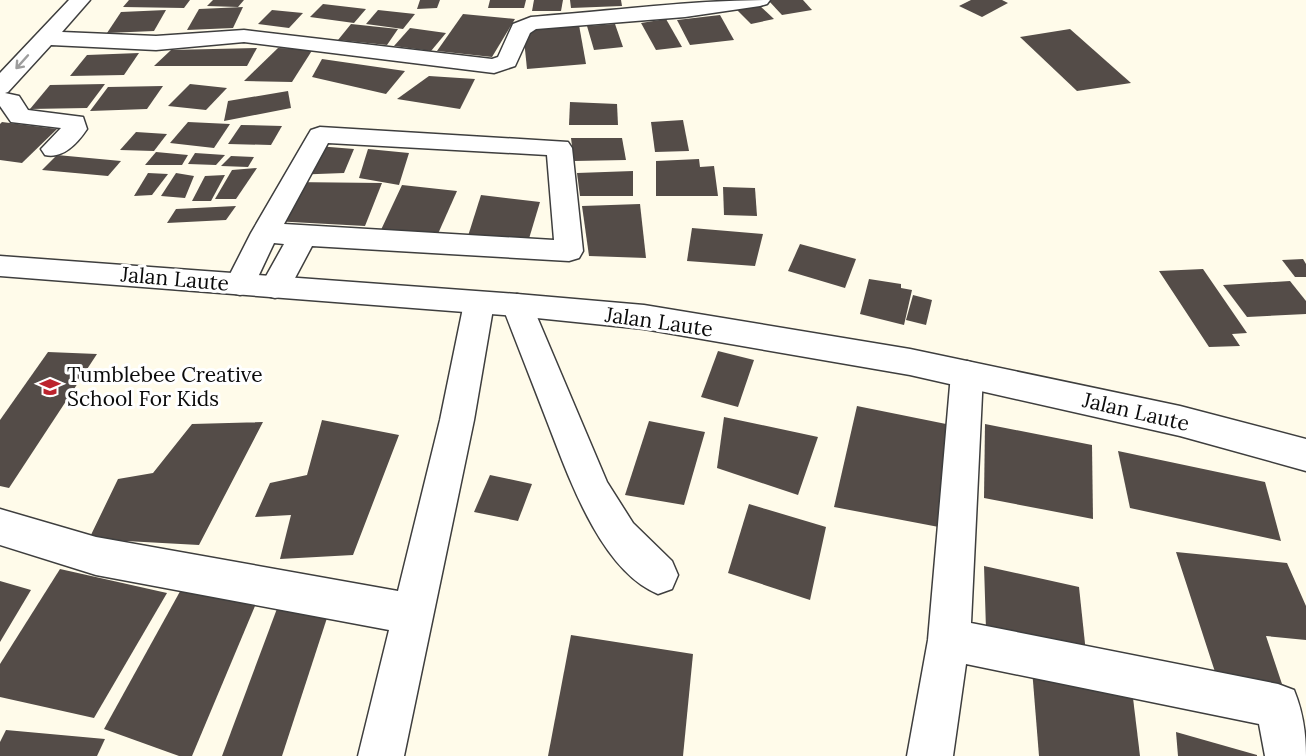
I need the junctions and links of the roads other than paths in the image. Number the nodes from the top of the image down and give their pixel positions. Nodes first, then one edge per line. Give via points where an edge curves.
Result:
1 (58, 0) edge
2 (80, 0) edge
3 (760, 0) edge
4 (45, 38) junction
5 (0, 58) edge
6 (0, 87) edge
7 (0, 99) edge
8 (54, 149) dead end
9 (266, 233) junction
10 (303, 235) junction
11 (0, 266) edge
12 (240, 284) junction
13 (275, 287) junction
14 (479, 303) junction
15 (517, 305) junction
16 (967, 374) junction
17 (1306, 455) edge
18 (0, 527) edge
19 (658, 575) dead end
20 (411, 614) junction
21 (949, 640) junction
22 (381, 756) edge
23 (930, 756) edge
24 (1288, 756) edge

1 - 5 street
2 - 4 street
3 - 4 street via 685,11 531,23 521,29 507,61 494,66 230,35 156,44
4 -> 6 street
7 - 8 street via 11,101 20,117 74,122 75,129
9 - 10 street
9 - 10 street via 320,135 559,148 568,251
9 - 12 street
10 - 13 street
11 - 12 street, Jalan Laute
12 - 13 street, Jalan Laute
13 - 14 street, Jalan Laute
14 - 15 street, Jalan Laute
14 - 20 street via 457,420
15 - 16 street, Jalan Laute via 644,317
15 - 19 street via 593,492 619,536
16 - 17 street, Jalan Laute via 1180,421
16 - 21 street
18 - 20 street via 96,556
20 - 22 street
21 - 23 street
21 - 24 street via 1278,706

